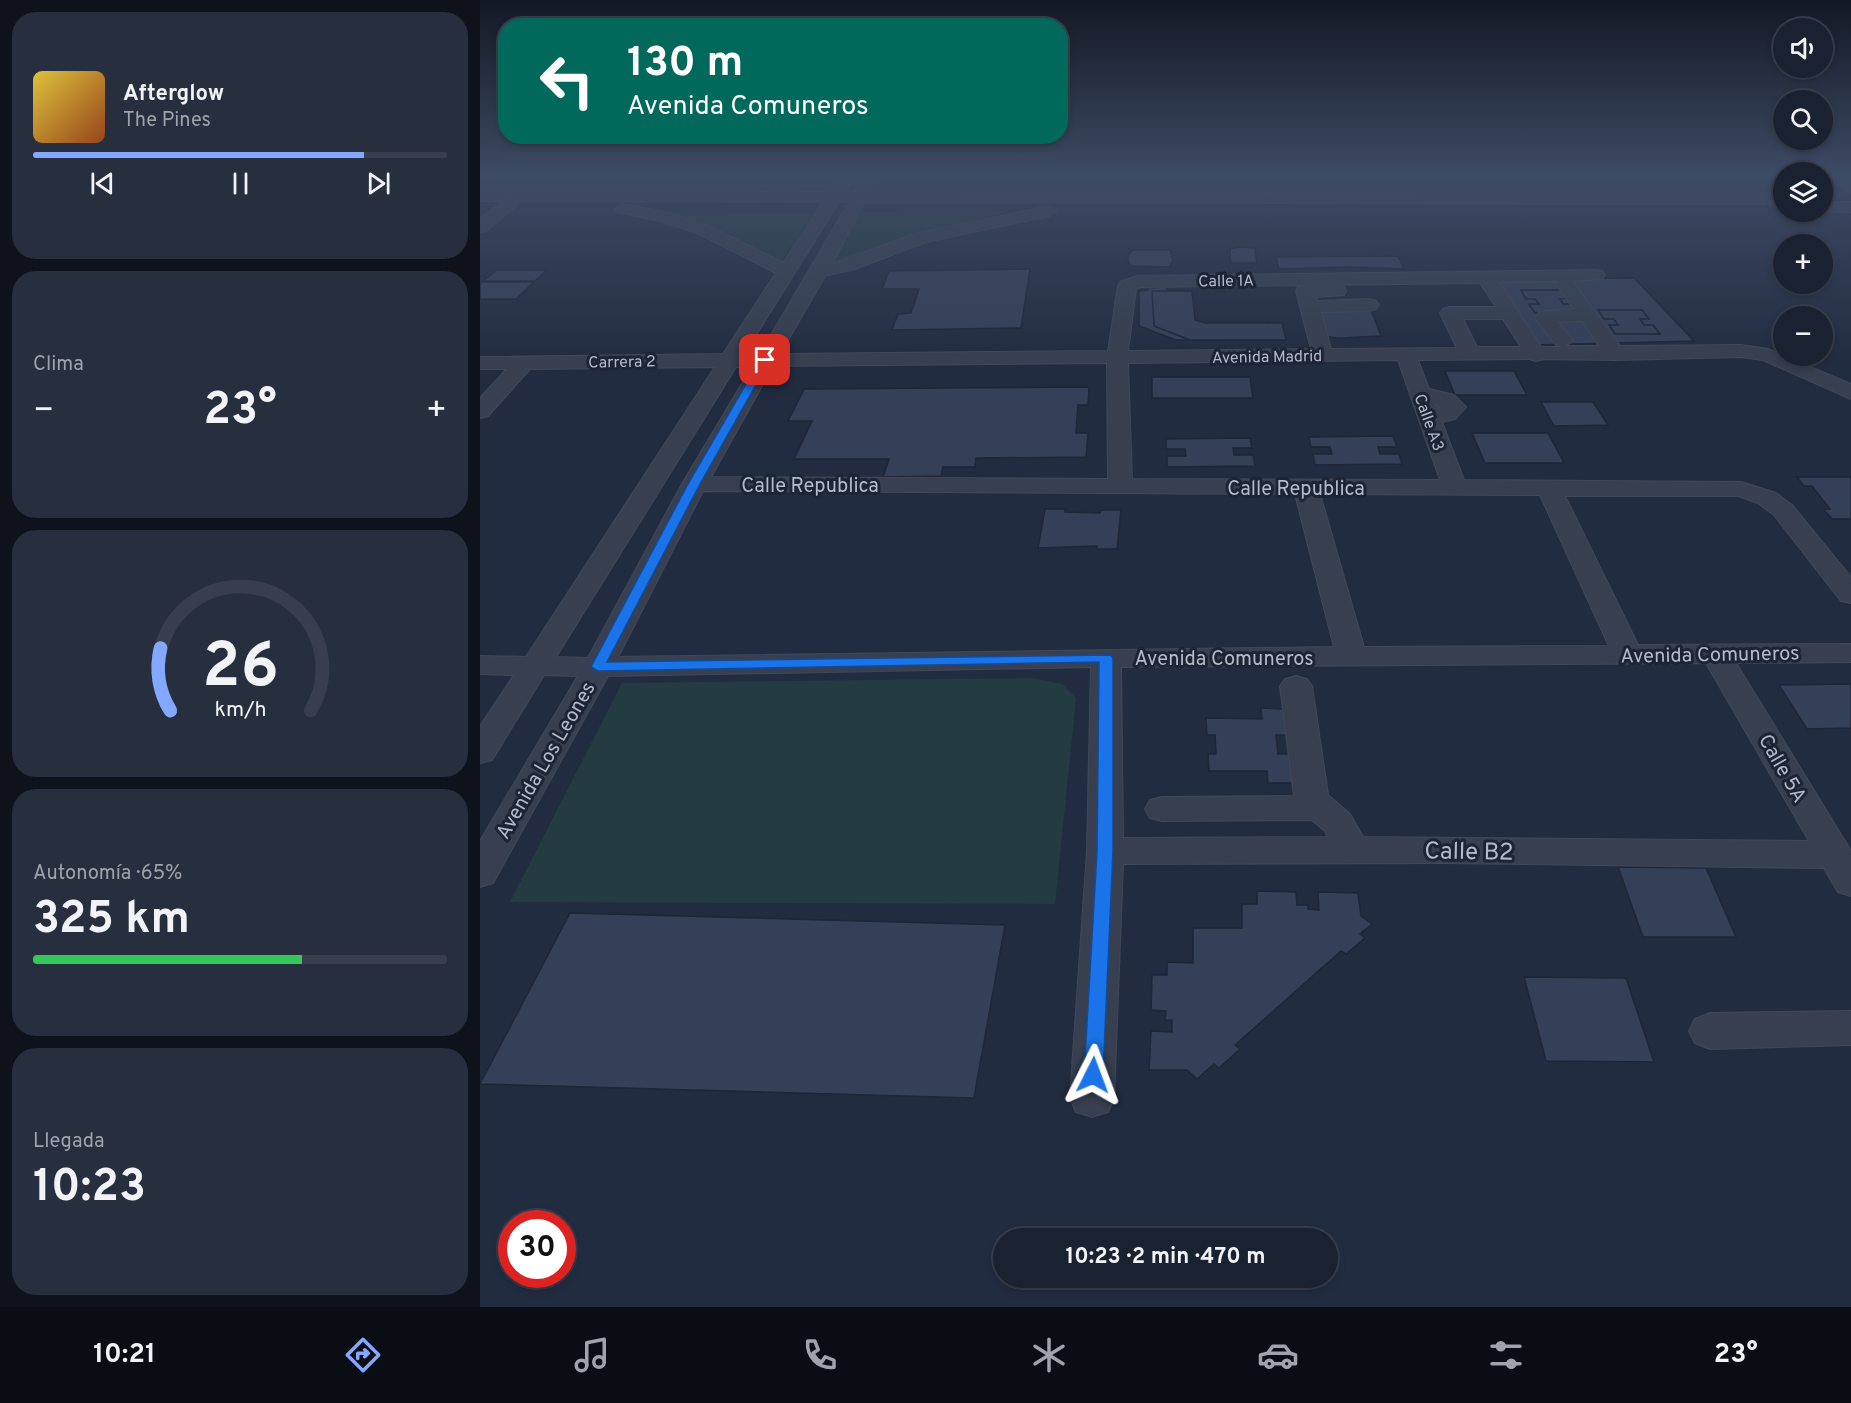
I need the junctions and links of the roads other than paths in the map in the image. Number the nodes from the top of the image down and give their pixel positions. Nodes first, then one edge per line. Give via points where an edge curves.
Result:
1 (717, 236) edge
2 (814, 236) edge
3 (832, 236) edge
4 (930, 236) edge
5 (786, 271) junction
6 (818, 272) junction
7 (1596, 275) dead end
8 (1486, 277) junction
9 (1565, 284) dead end
10 (1369, 298) dead end
11 (1509, 312) junction
12 (1586, 315) junction
13 (1689, 337) dead end
14 (1605, 341) junction
15 (1536, 354) junction
16 (1406, 355) junction
17 (1471, 355) junction
18 (1323, 356) junction
19 (1118, 358) junction
20 (729, 360) junction
21 (765, 360) junction
22 (480, 363) edge
23 (524, 363) junction
24 (1851, 392) edge
25 (480, 411) edge
26 (694, 484) junction
27 (1120, 487) junction
28 (1455, 488) junction
29 (1549, 488) junction
30 (1306, 489) junction
31 (1851, 595) edge
32 (1851, 652) edge
33 (1715, 653) junction
34 (1628, 655) junction
35 (1352, 657) junction
36 (1106, 658) junction
37 (536, 664) junction
38 (480, 665) edge
39 (598, 667) junction
40 (1296, 686) dead end
41 (480, 752) edge
42 (1318, 808) junction
43 (1162, 809) dead end
44 (1348, 850) junction
45 (1105, 851) junction
46 (1842, 869) edge
47 (480, 873) edge
48 (1851, 1028) edge
49 (1710, 1031) dead end
50 (1092, 1098) dead end

1 - 5 street
2 - 5 street
3 - 6 street, Avenida Los Leones
4 - 6 street
5 - 20 street
6 - 21 street, Avenida Los Leones
7 - 8 street
8 - 11 street
8 - 19 street, Calle 1A via 1137,282 1127,286
9 - 12 street
10 - 18 street via 1309,307
11 - 15 street
11 - 17 street via 1450,313
12 - 14 street
12 - 14 street via 1545,318 1560,337
13 - 14 street
14 - 15 street, Avenida Madrid
14 - 24 street, Avenida Madrid via 1768,355
15 - 17 street, Avenida Madrid
16 - 17 street, Avenida Madrid
16 - 18 street, Avenida Madrid
16 - 28 street, Calle A3
18 - 19 street, Avenida Madrid
19 - 21 street, Avenida Madrid
19 - 27 street, Calle 1A
20 - 21 street, Carrera 2
20 - 23 street, Carrera 2
20 - 37 street
21 - 26 street, Avenida Los Leones
22 - 23 street, Carrera 2
23 - 25 street
26 - 27 street, Calle Republica
26 - 39 street, Avenida Los Leones
27 - 30 street, Calle Republica
28 - 29 street, Calle Republica
28 - 30 street, Calle Republica
29 - 31 street, Calle Republica via 1741,489 1767,498 1784,510
29 - 34 street
30 - 35 street
32 - 33 street, Avenida Comuneros
33 - 34 street, Avenida Comuneros
33 - 46 street, Calle 5A
34 - 35 street, Avenida Comuneros
35 - 36 street, Avenida Comuneros
36 - 39 street, Avenida Comuneros
36 - 45 street
37 - 38 street, Avenida Comuneros
37 - 39 street, Avenida Comuneros
37 - 41 street
39 - 47 street, Avenida Los Leones
40 - 42 street via 1311,797
42 - 43 street
42 - 44 street via 1337,822
44 - 45 street, Calle B2
44 - 46 street, Calle B2
45 - 50 street
48 - 49 street

